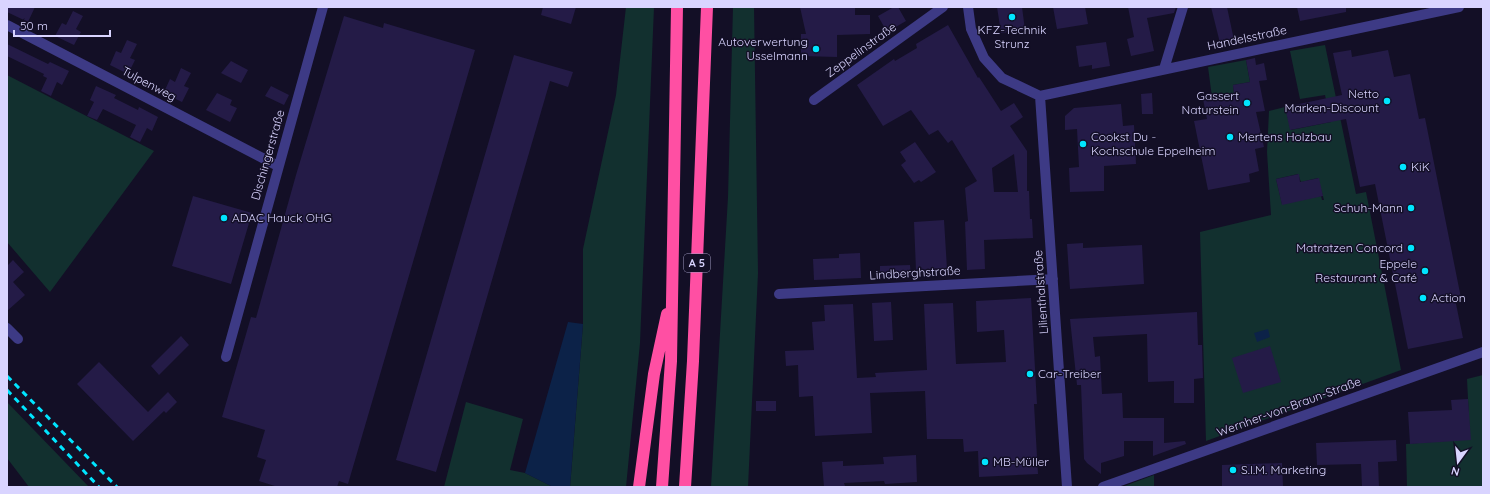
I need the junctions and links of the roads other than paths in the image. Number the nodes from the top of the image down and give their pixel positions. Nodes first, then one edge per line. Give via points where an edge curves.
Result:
1 (323, 7) edge
2 (677, 7) edge
3 (707, 7) edge
4 (943, 7) edge
5 (968, 7) edge
6 (1183, 7) edge
7 (1459, 7) edge
8 (7, 25) edge
9 (1164, 69) junction
10 (1040, 96) junction
11 (814, 100) dead end
12 (278, 166) junction
13 (1053, 279) junction
14 (673, 283) junction
15 (779, 294) dead end
16 (7, 328) edge
17 (18, 339) dead end
18 (1483, 352) edge
19 (226, 357) dead end
20 (639, 487) edge
21 (662, 487) edge
22 (685, 487) edge
23 (1067, 487) edge
24 (1103, 487) edge

1 - 12 street, Dischingerstraße
2 - 14 highway, A 5
3 - 22 highway, A 5 via 693,361
4 - 11 street, Zeppelinstraße
5 - 10 street via 971,29 984,58 1002,78
6 - 9 street
7 - 9 street, Handelsstraße
8 - 12 street, Tulpenweg
9 - 10 street, Handelsstraße
10 - 13 street, Lilienthalstraße
12 - 19 street, Dischingerstraße
13 - 15 street, Lindberghstraße
13 - 23 street, Lilienthalstraße
14 - 20 highway via 654,374
14 - 21 highway, A 5 via 671,361
16 - 17 street
18 - 24 street, Wernher-von-Braun-Straße

